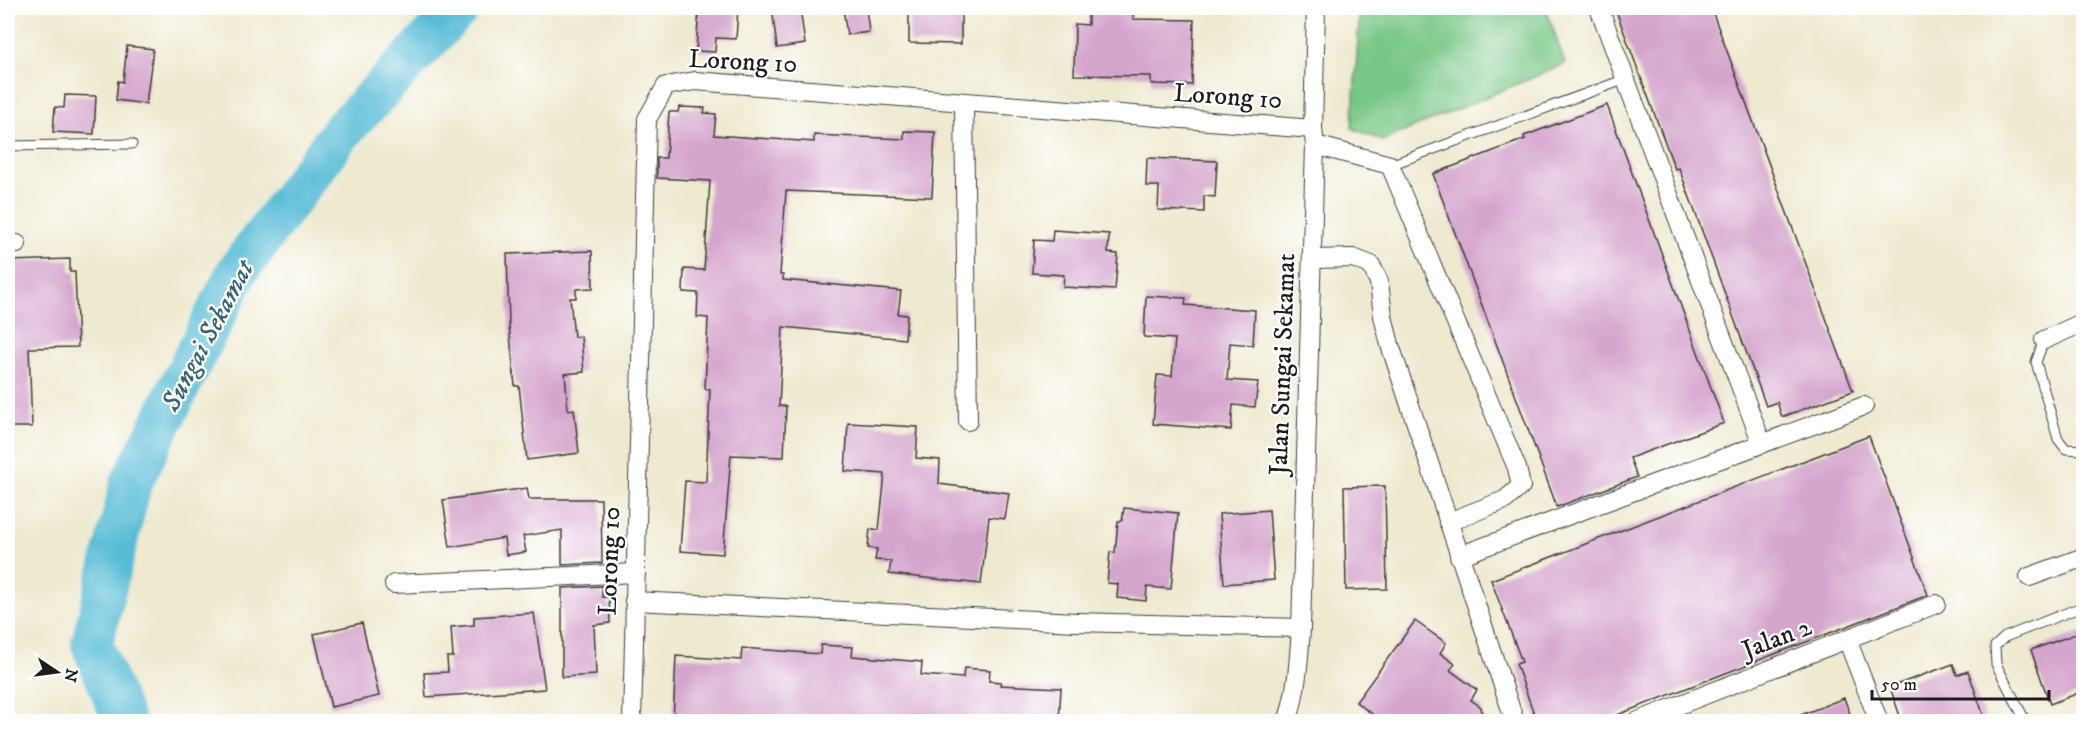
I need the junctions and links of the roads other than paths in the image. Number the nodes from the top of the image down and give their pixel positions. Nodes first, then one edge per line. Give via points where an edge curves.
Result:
1 (1316, 8) edge
2 (1599, 8) edge
3 (1626, 79) junction
4 (964, 103) junction
5 (1314, 137) junction
6 (132, 144) dead end
7 (8, 146) edge
8 (1390, 165) junction
9 (1312, 259) junction
10 (2084, 322) edge
11 (2044, 340) joint
12 (1864, 406) dead end
13 (968, 421) dead end
14 (1762, 444) junction
15 (2084, 450) edge
16 (1448, 522) junction
17 (1460, 556) junction
18 (2084, 556) edge
19 (636, 573) junction
20 (2028, 577) dead end
21 (394, 584) dead end
22 (634, 601) junction
23 (1935, 604) dead end
24 (2084, 606) edge
25 (1301, 628) junction
26 (1847, 639) junction
27 (632, 722) edge
28 (1287, 722) edge
29 (1515, 722) edge
30 (1636, 722) edge
31 (1879, 722) edge
32 (2026, 722) edge

1 - 5 street, Jalan Sungai Sekamat
2 - 3 street
3 - 8 lane
3 - 14 street
4 - 5 street, Lorong 10
4 - 13 street
4 - 19 street, Lorong 10 via 695,81 666,86 647,119
5 - 8 street, Lorong 10
5 - 9 street, Jalan Sungai Sekamat
6 - 7 lane
8 - 16 street via 1517,468 1521,486 1505,500
9 - 16 street via 1353,258 1371,265 1379,282 1390,345
9 - 25 street, Jalan Sungai Sekamat
10 - 11 street
11 - 15 lane via 2036,362 2058,439 2066,449
12 - 14 street
14 - 17 street
16 - 17 street
17 - 29 street
18 - 20 street
19 - 21 street
19 - 22 street, Lorong 10
22 - 25 street via 1077,622
22 - 27 street, Lorong 10
23 - 26 street, Jalan 2
24 - 32 lane via 2005,637 1995,646 1996,664
25 - 28 street, Jalan Sungai Sekamat
26 - 30 street, Jalan 2
26 - 31 street

